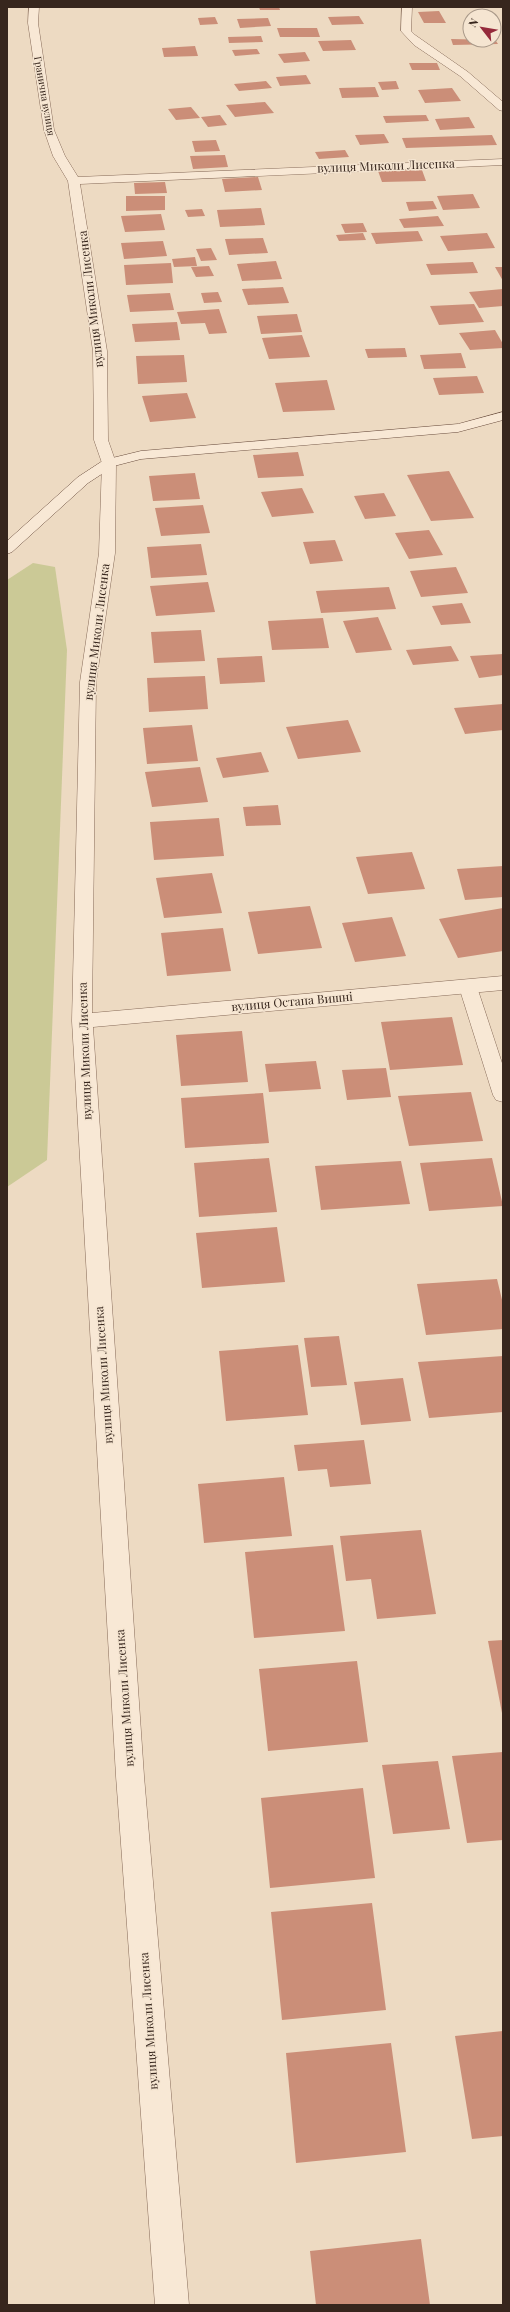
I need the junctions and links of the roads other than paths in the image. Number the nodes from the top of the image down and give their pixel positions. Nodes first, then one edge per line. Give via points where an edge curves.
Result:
1 (34, 7) edge
2 (407, 7) edge
3 (503, 108) edge
4 (503, 162) edge
5 (74, 181) junction
6 (503, 416) edge
7 (109, 463) junction
8 (7, 549) edge
9 (503, 983) edge
10 (468, 987) junction
11 (82, 1021) junction
12 (503, 1095) edge
13 (172, 2305) edge

1 - 5 street, Гранична вулиця via 33,23 49,130 59,156
2 - 3 street via 406,31 410,36 419,45 458,70
4 - 5 street, вулиця Миколи Лисенка
5 - 7 street, вулиця Миколи Лисенка via 100,350 100,440
6 - 7 street via 458,428 141,455
7 - 8 street via 83,480
7 - 11 street, вулиця Миколи Лисенка via 107,553 88,682
9 - 10 street, вулиця Остапа Вишні
10 - 11 street, вулиця Остапа Вишні
10 - 12 lane
11 - 13 street, вулиця Миколи Лисенка via 130,1776

